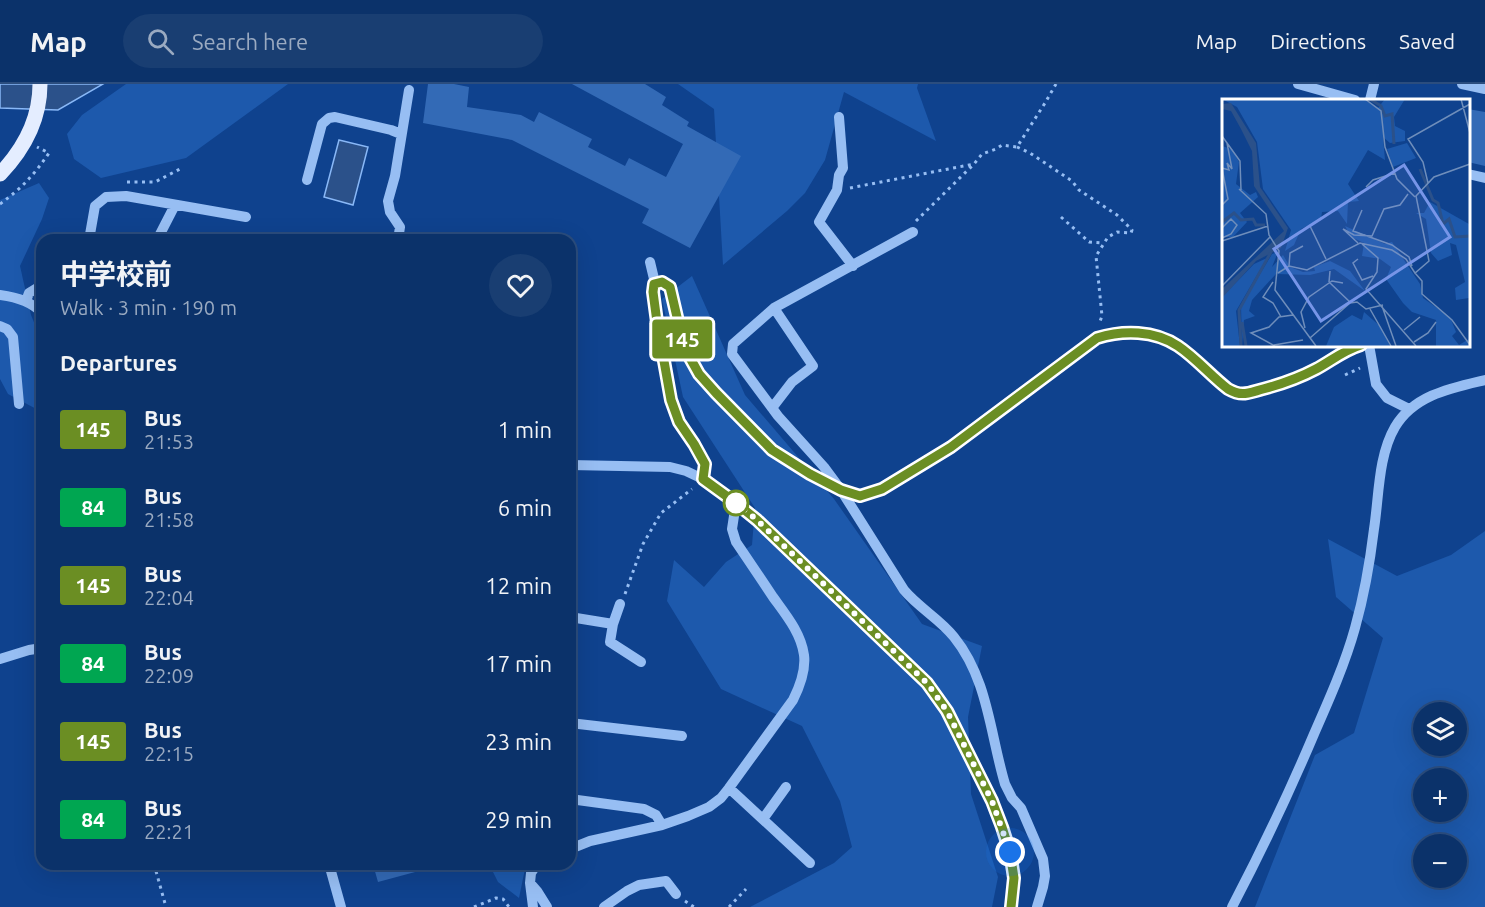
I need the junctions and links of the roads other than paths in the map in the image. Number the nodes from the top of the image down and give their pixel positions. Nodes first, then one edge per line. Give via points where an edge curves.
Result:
1 (40, 84) edge
2 (1298, 84) edge
3 (1386, 84) edge
4 (1462, 84) edge
5 (1373, 86) edge
6 (1485, 89) edge
7 (409, 90) dead end
8 (1351, 99) edge
9 (838, 117) dead end
10 (401, 134) junction
11 (0, 174) edge
12 (1470, 174) edge
13 (1485, 178) edge
14 (307, 180) dead end
15 (175, 205) junction
16 (246, 217) dead end
17 (913, 232) road end
18 (90, 234) edge
19 (160, 234) edge
20 (399, 234) edge
21 (650, 262) dead end
22 (853, 266) junction
23 (656, 283) junction
24 (36, 289) edge
25 (0, 295) edge
26 (26, 301) junction
27 (36, 307) edge
28 (774, 308) junction
29 (0, 326) edge
30 (1357, 346) edge
31 (1369, 346) edge
32 (1485, 381) edge
33 (19, 404) dead end
34 (772, 408) junction
35 (1409, 409) junction
36 (576, 465) edge
37 (703, 479) junction
38 (841, 490) junction
39 (736, 503) junction
40 (620, 604) road end
41 (576, 618) edge
42 (613, 624) junction
43 (36, 649) edge
44 (0, 659) edge
45 (641, 662) dead end
46 (576, 724) edge
47 (682, 736) dead end
48 (786, 787) dead end
49 (729, 788) junction
50 (576, 800) edge
51 (763, 819) junction
52 (663, 825) junction
53 (576, 847) edge
54 (810, 863) dead end
55 (331, 870) edge
56 (533, 870) edge
57 (530, 883) junction
58 (676, 894) dead end
59 (341, 907) edge
60 (533, 907) edge
61 (547, 907) edge
62 (604, 907) edge
63 (1011, 907) edge
64 (1037, 907) edge
65 (1232, 907) edge

1 - 11 main road via 39,102 27,137
2 - 8 street
3 - 5 street
4 - 6 street
7 - 10 street
9 - 22 street via 843,168 837,190 819,222
10 - 14 street via 329,118 322,124
10 - 20 street via 388,201 400,227
12 - 13 street
15 - 16 street
15 - 18 street via 126,196 106,197 95,206
15 - 19 street
17 - 22 street
21 - 23 street
22 - 28 street
23 - 37 street via 654,307 671,400 679,422 705,464
23 - 38 street via 670,287 684,347 704,380 772,450
24 - 26 street
25 - 26 street
26 - 27 street
28 - 34 street via 813,366 792,382
28 - 34 street via 733,344 732,354
29 - 33 street via 13,337
30 - 38 street via 1287,382 1236,394 1179,347 1160,338 1108,334 1097,338 951,447 882,489 860,496
31 - 35 street via 1376,384 1387,398
32 - 35 street via 1439,393
34 - 38 street
35 - 65 street via 1388,441 1383,460 1364,589 1342,668 1277,819
36 - 37 street via 670,467
37 - 39 street
38 - 64 street via 904,590 946,627 975,670 1005,783 1021,808 1043,859 1045,876
39 - 49 street via 732,529 736,542 794,627 803,650 804,669 793,700
39 - 63 street via 927,683 947,711 992,801 1007,844 1014,878
40 - 42 street
41 - 42 street
42 - 45 street via 610,642
43 - 44 street
46 - 47 street
48 - 51 street
49 - 51 street
49 - 52 street via 709,807
50 - 52 street via 644,809 656,815
51 - 54 street
52 - 53 street
55 - 59 street
56 - 57 street
57 - 60 street
57 - 61 street
58 - 62 street via 666,881 639,885

